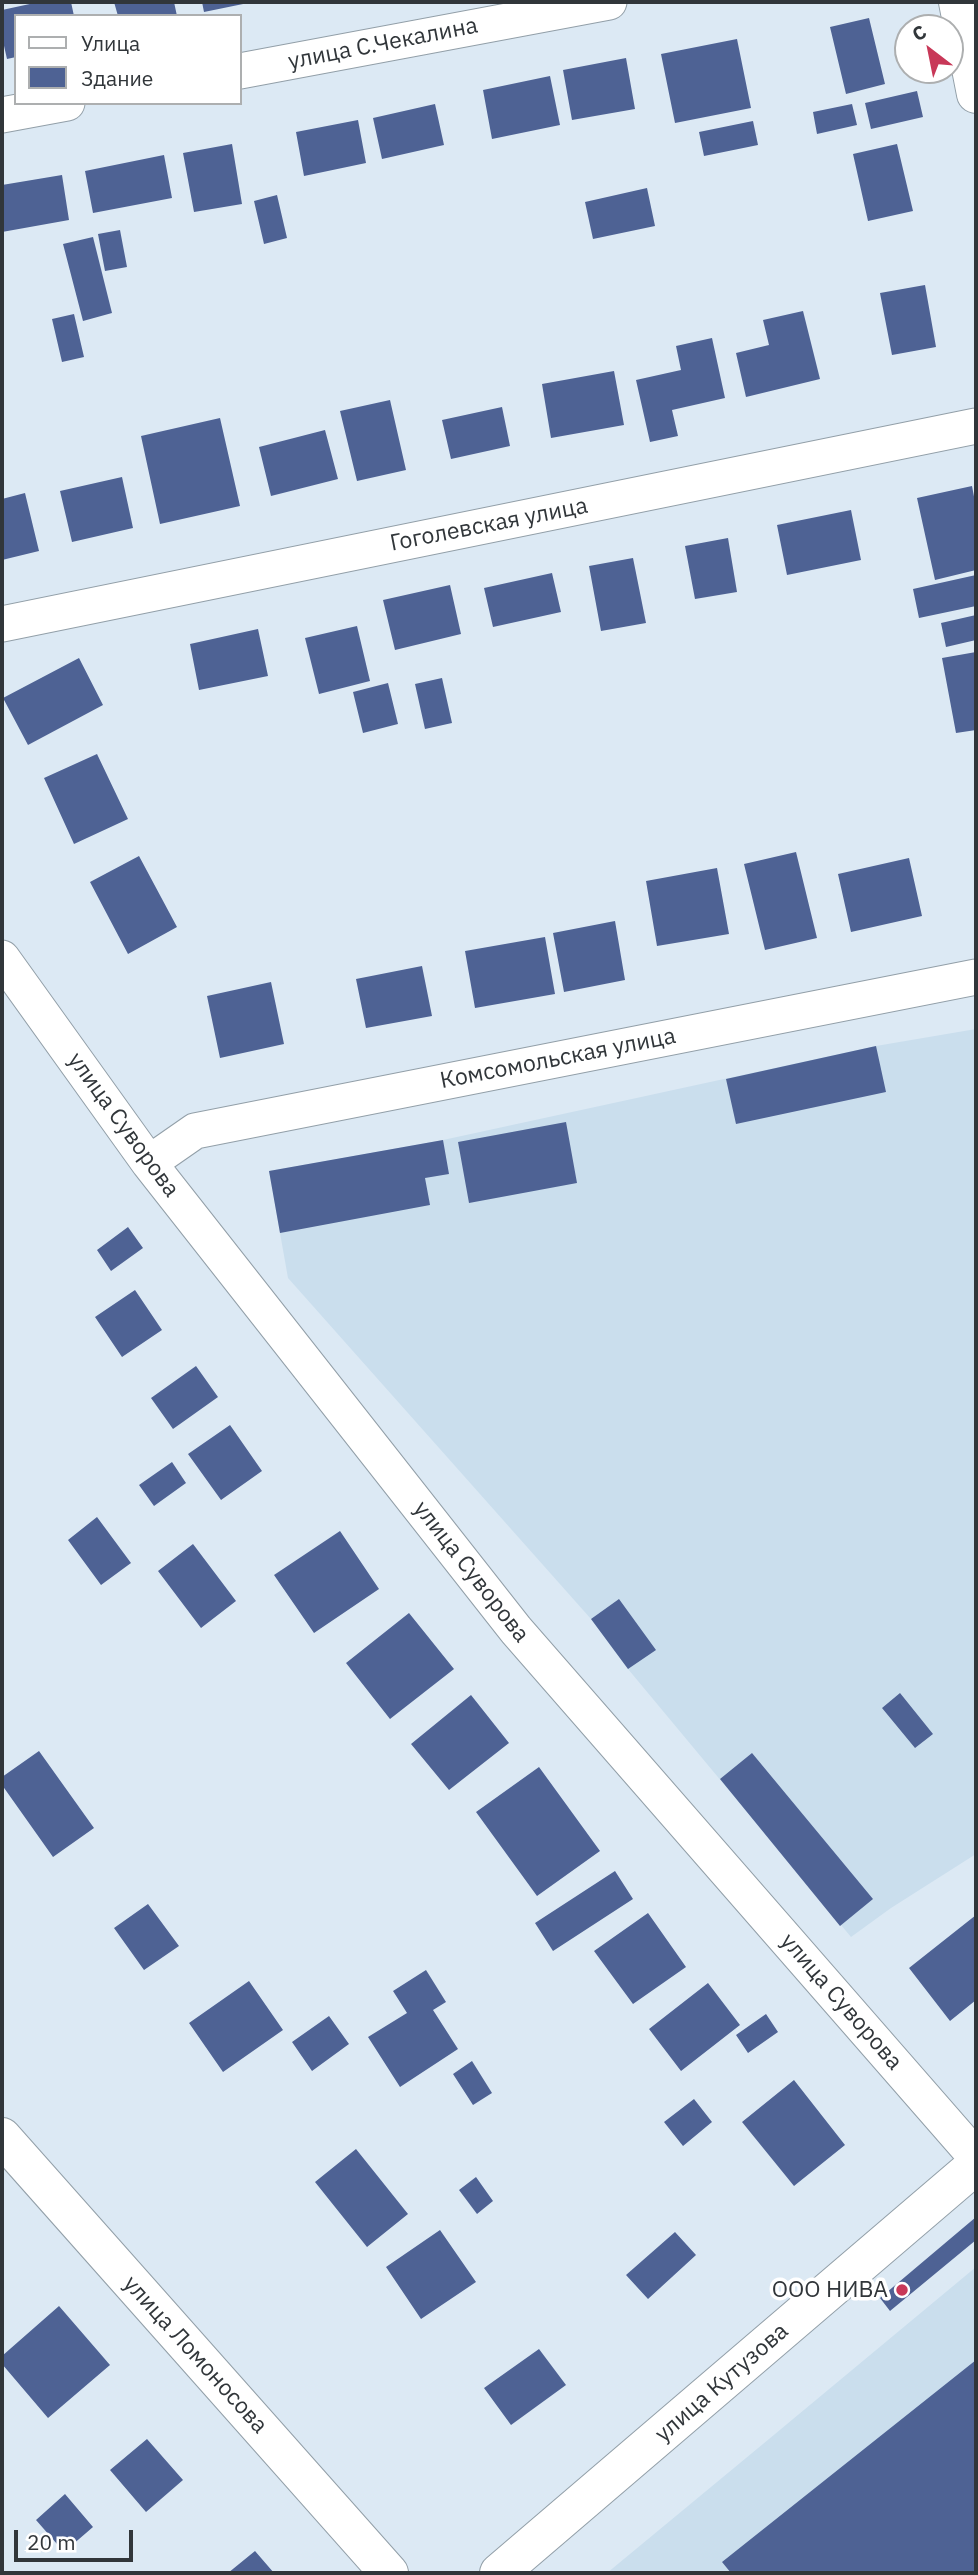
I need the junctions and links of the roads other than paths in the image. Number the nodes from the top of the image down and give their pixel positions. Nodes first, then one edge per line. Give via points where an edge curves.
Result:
1 (608, 2) edge
2 (958, 2) edge
3 (242, 71) edge
4 (976, 94) edge
5 (57, 105) edge
6 (2, 116) edge
7 (976, 426) edge
8 (2, 624) edge
9 (2, 958) edge
10 (976, 977) edge
11 (149, 1163) junction
12 (2, 2137) edge
13 (976, 2157) edge
14 (976, 2165) edge
15 (389, 2573) edge
16 (499, 2573) edge

1 - 3 street, улица С.Чекалина
2 - 4 main road
5 - 6 street
7 - 8 street, Гоголевская улица
9 - 11 street, улица Суворова
10 - 11 street, Комсомольская улица via 195,1131
11 - 13 street, улица Суворова via 516,1630
12 - 15 main road, улица Ломоносова
14 - 16 main road, улица Кутузова

